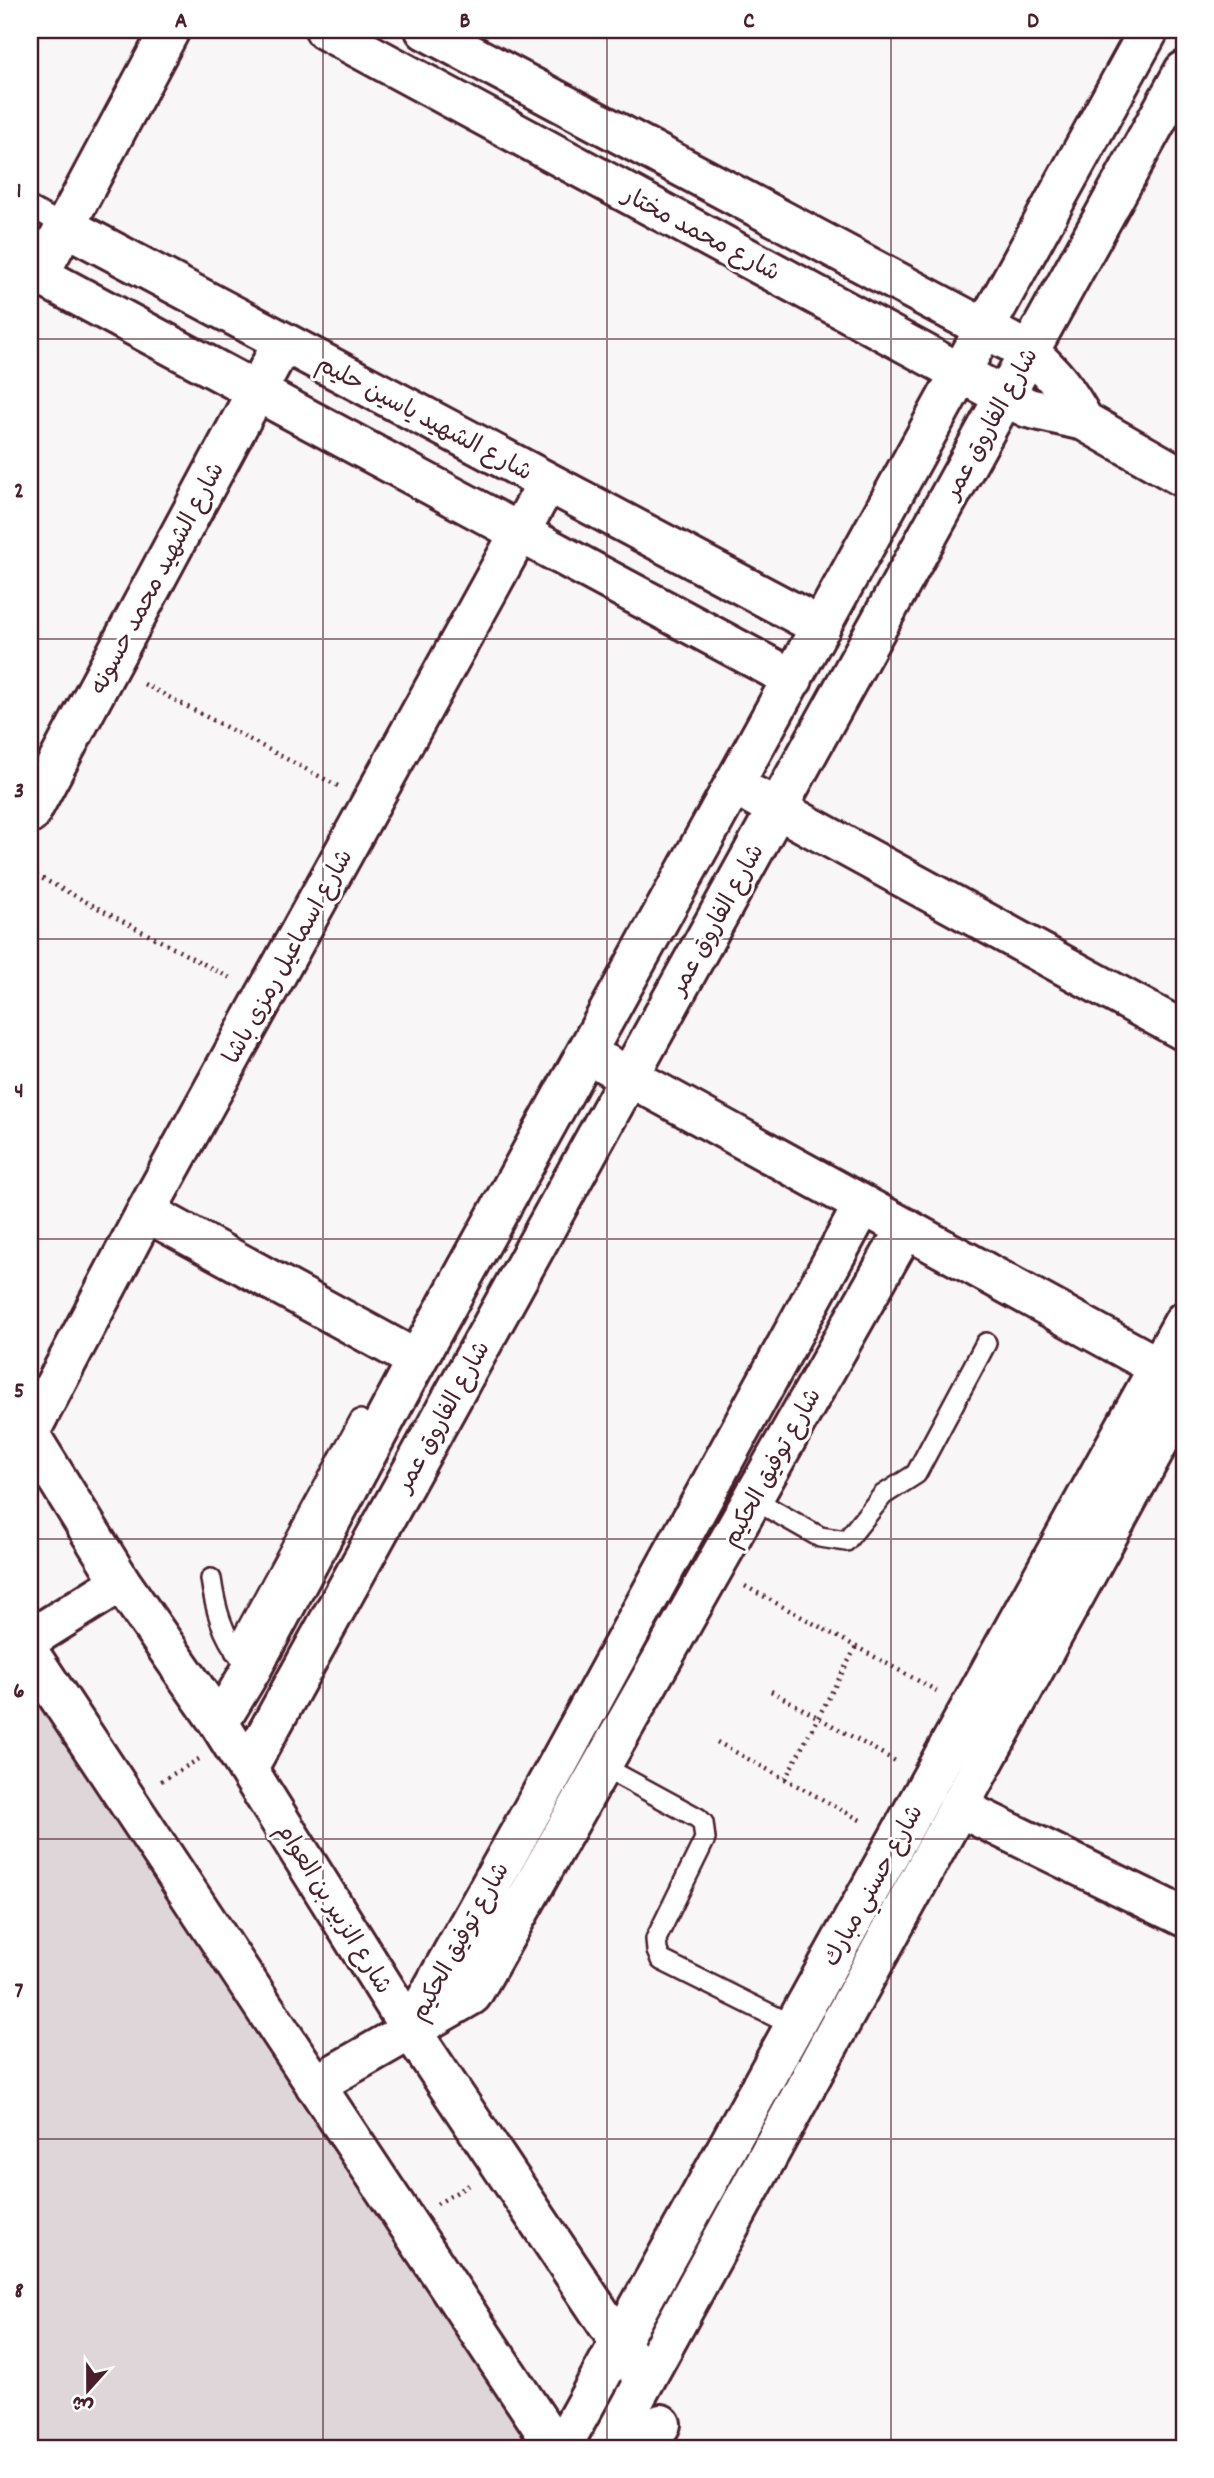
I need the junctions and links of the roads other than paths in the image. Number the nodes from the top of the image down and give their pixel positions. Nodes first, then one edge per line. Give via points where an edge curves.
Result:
1 (170, 30) edge
2 (325, 30) edge
3 (419, 30) edge
4 (425, 30) edge
5 (1149, 30) edge
6 (398, 69) junction
7 (1184, 71) edge
8 (30, 207) edge
9 (65, 226) junction
10 (34, 273) edge
11 (985, 328) junction
12 (284, 342) junction
13 (1029, 352) junction
14 (961, 373) junction
15 (256, 391) junction
16 (1005, 397) junction
17 (1084, 421) junction
18 (1184, 478) edge
19 (547, 482) junction
20 (520, 533) junction
21 (821, 627) junction
22 (793, 679) junction
23 (734, 785) junction
24 (777, 809) junction
25 (30, 814) edge
26 (1184, 1031) edge
27 (586, 1054) junction
28 (629, 1077) junction
29 (863, 1205) junction
30 (146, 1212) junction
31 (906, 1228) junction
32 (1184, 1321) edge
33 (986, 1343) dead end
34 (417, 1360) junction
35 (1172, 1374) edge
36 (1184, 1396) edge
37 (360, 1420) dead end
38 (30, 1433) edge
39 (719, 1469) junction
40 (755, 1495) junction
41 (211, 1579) dead end
42 (121, 1581) junction
43 (30, 1639) edge
44 (30, 1654) edge
45 (243, 1660) junction
46 (232, 1744) junction
47 (557, 1766) junction
48 (597, 1776) junction
49 (958, 1807) junction
50 (1184, 1917) edge
51 (794, 2026) junction
52 (410, 2029) junction
53 (316, 2085) junction
54 (618, 2342) junction
55 (645, 2379) junction
56 (558, 2448) edge
57 (608, 2448) edge

1 - 9 street
2 - 6 street, شارع محمد مختار
3 - 6 street
4 - 11 street, شارع محمد مختار
5 - 11 street, شارع الفاروق عمر
6 - 14 street, شارع محمد مختار
7 - 13 street, شارع الفاروق عمر
8 - 9 lane, شارع الشهيد ياسين حليم
9 - 10 street
9 - 12 street, شارع الشهيد ياسين حليم
10 - 15 street
11 - 13 street, شارع محمد مختار
11 - 14 street, شارع الفاروق عمر
12 - 15 street, شارع الشهيد محمد حسونه
12 - 19 street, شارع الشهيد ياسين حليم
13 - 16 street, شارع الفاروق عمر
13 - 17 street, شارع محمد مختار via 1052,371
14 - 16 street, شارع محمد مختار
14 - 21 street, شارع الفاروق عمر
15 - 20 street
15 - 25 street, شارع الشهيد محمد حسونه
16 - 17 street, شارع محمد مختار via 1028,408
16 - 24 street, شارع الفاروق عمر
17 - 18 street, شارع محمد مختار
19 - 20 street, شارع اسماعيل رمزى باشا
19 - 21 street, شارع الشهيد ياسين حليم
20 - 22 street
20 - 30 street, شارع اسماعيل رمزى باشا
21 - 22 street, شارع الفاروق عمر
22 - 23 street, شارع الفاروق عمر
23 - 24 street
23 - 27 street, شارع الفاروق عمر
24 - 26 street
24 - 28 street, شارع الفاروق عمر
27 - 28 street
27 - 34 street, شارع الفاروق عمر
28 - 29 street
28 - 46 street, شارع الفاروق عمر
29 - 31 street
29 - 39 street, شارع توفيق الحكيم
30 - 34 street
30 - 38 street, شارع اسماعيل رمزى باشا
31 - 35 street
31 - 40 street, شارع توفيق الحكيم
32 - 35 street, شارع حسني مبارك
33 - 40 lane via 916,1474 883,1495 846,1541 820,1537
34 - 45 street, شارع الفاروق عمر
35 - 51 street, شارع حسني مبارك via 969,1709
36 - 49 street, شارع حسني مبارك
37 - 45 lane
38 - 42 street, شارع الزبير بن العوام
39 - 40 street
39 - 47 street, شارع توفيق الحكيم
40 - 48 street, شارع توفيق الحكيم
41 - 45 lane via 223,1628
42 - 43 street
42 - 46 street, شارع الزبير بن العوام
44 - 53 street
45 - 46 street, شارع الفاروق عمر
46 - 52 street, شارع الزبير بن العوام
47 - 48 street
47 - 52 street, شارع توفيق الحكيم
48 - 51 lane via 698,1818 706,1831 656,1939 661,1959
48 - 52 street, شارع توفيق الحكيم via 472,1995
49 - 50 street
49 - 55 street, شارع حسني مبارك
51 - 54 street, شارع حسني مبارك
52 - 53 street
52 - 54 street, شارع الزبير بن العوام
53 - 56 street
54 - 55 street, شارع الزبير بن العوام
54 - 56 street, شارع حسني مبارك
55 - 57 street, شارع حسني مبارك

